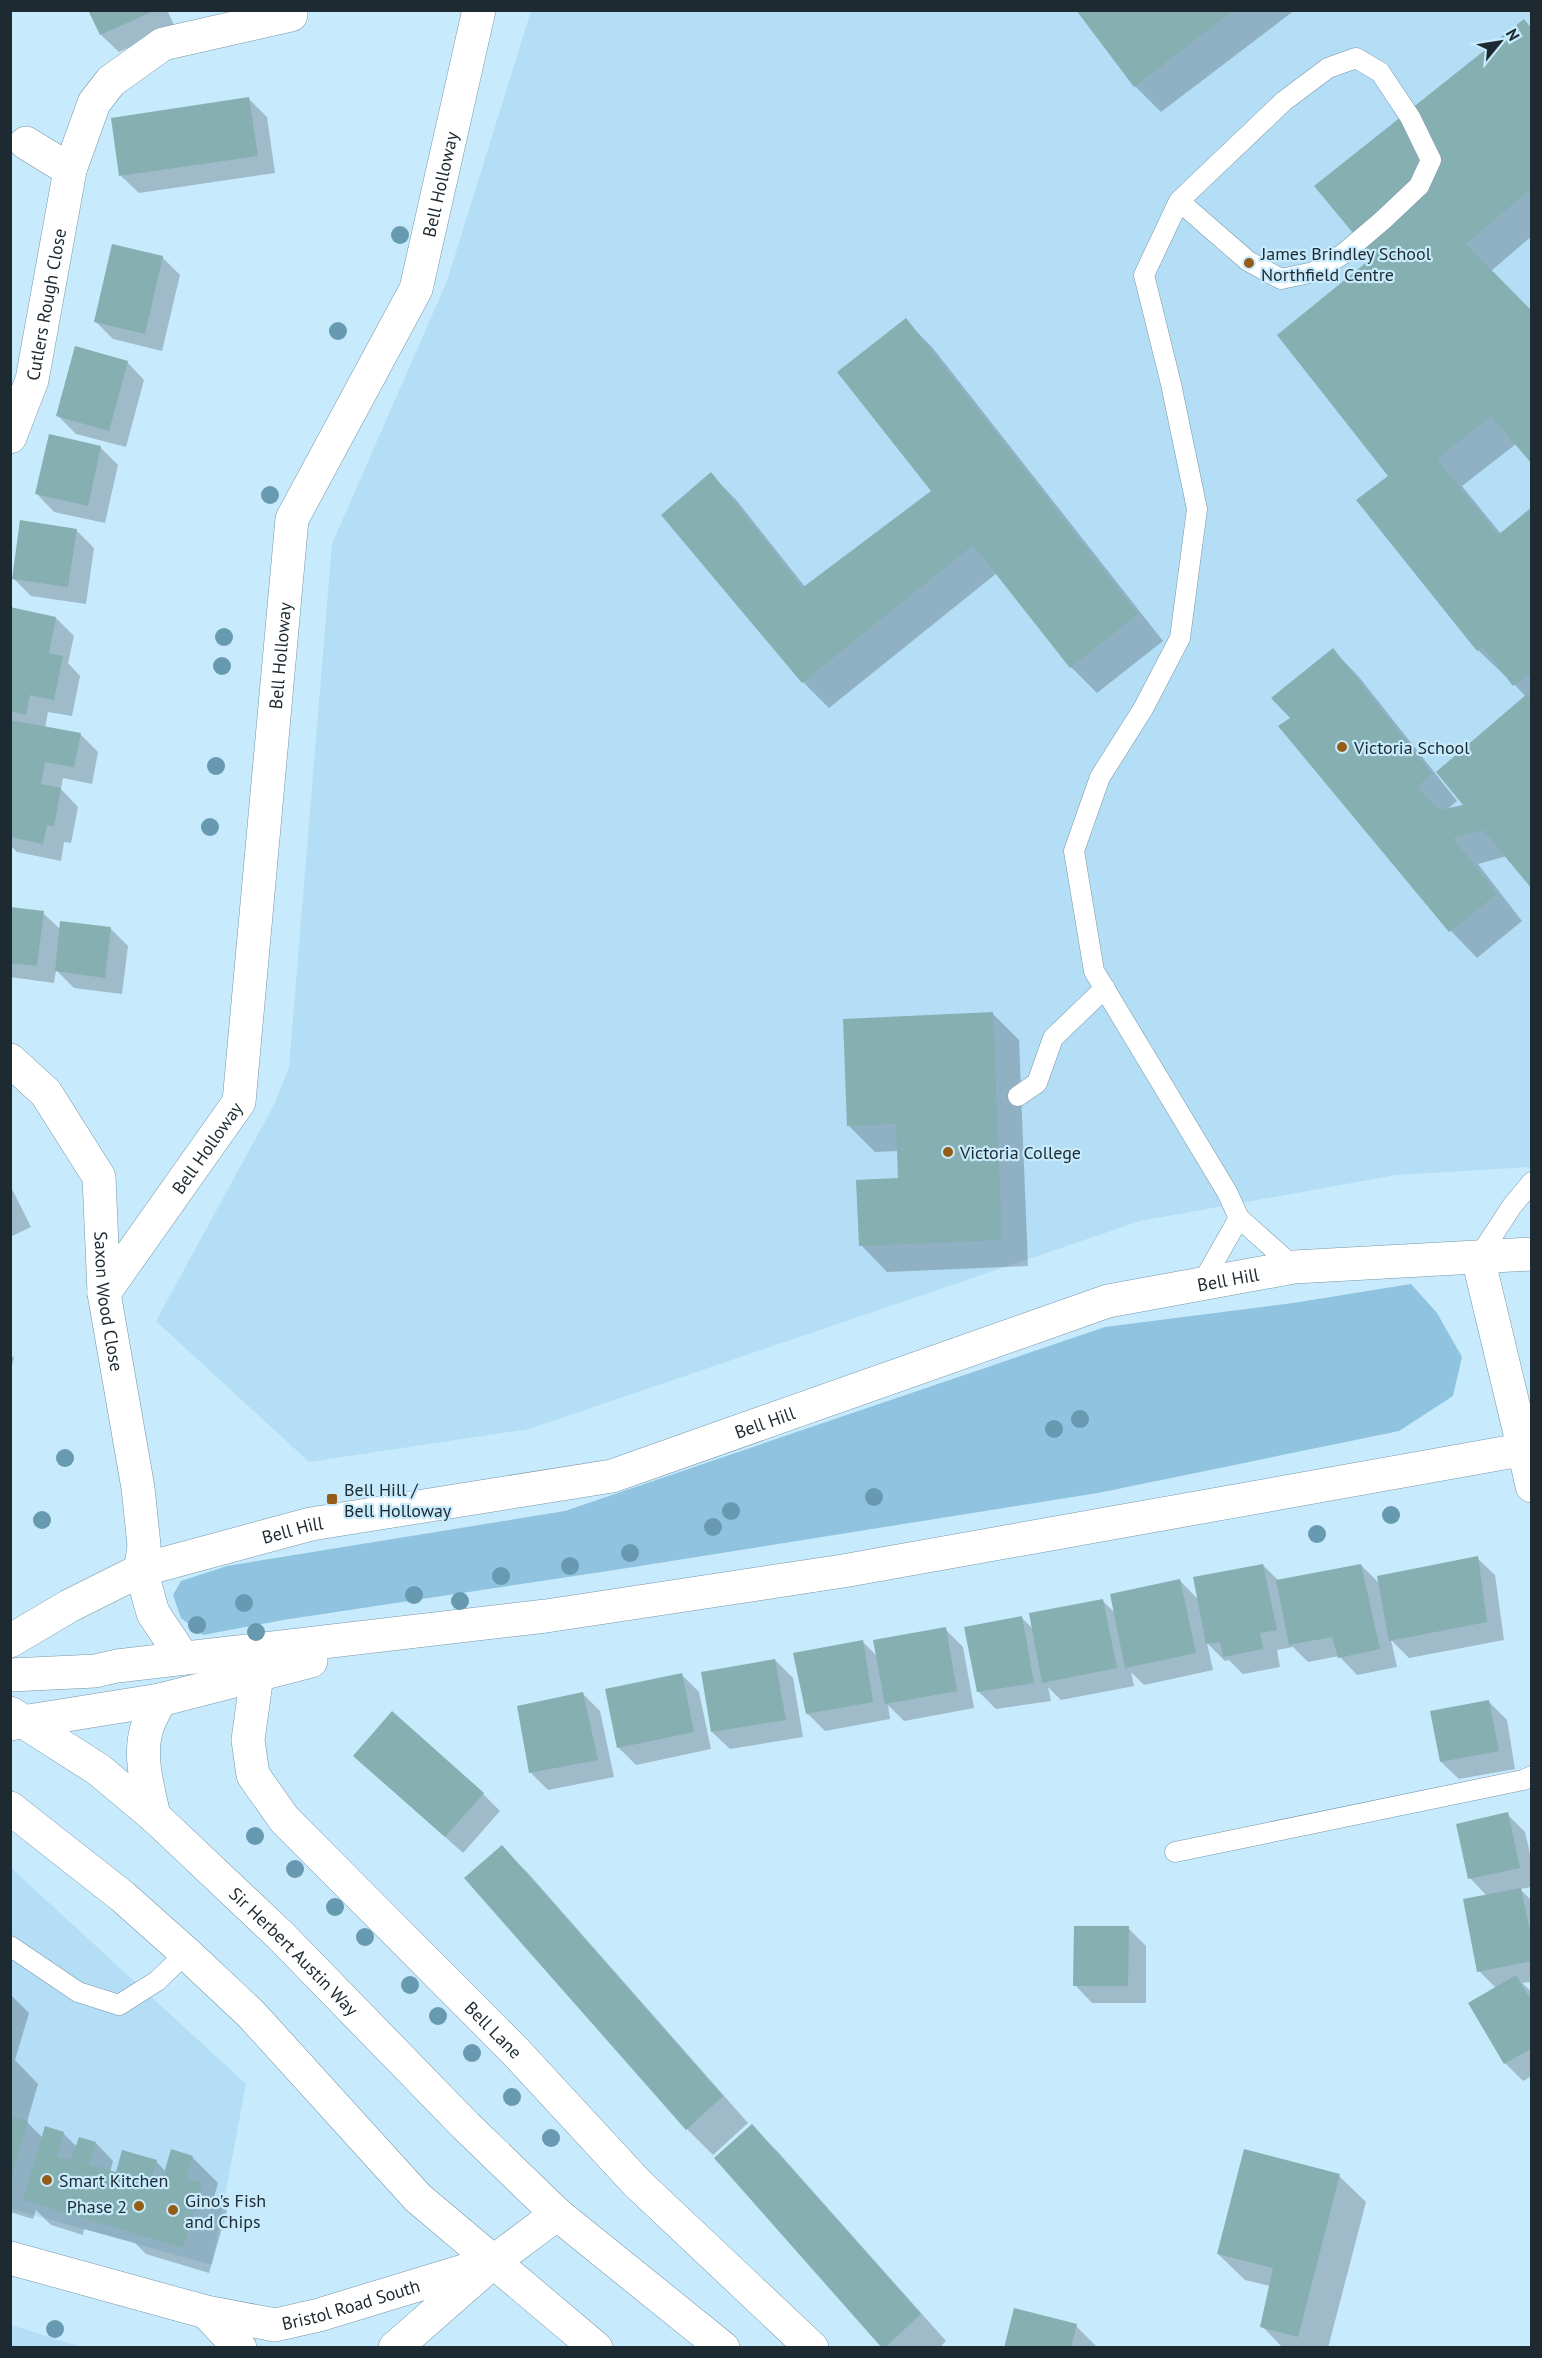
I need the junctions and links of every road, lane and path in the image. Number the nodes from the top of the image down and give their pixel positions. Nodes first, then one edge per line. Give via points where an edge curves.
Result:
1 (479, 10) edge
2 (291, 15) dead end
3 (26, 143) dead end
4 (70, 170) junction
5 (1179, 201) junction
6 (10, 437) edge
7 (1105, 988) junction
8 (10, 1060) edge
9 (1018, 1096) dead end
10 (1532, 1182) edge
11 (1239, 1218) junction
12 (1532, 1254) edge
13 (1478, 1258) junction
14 (1294, 1268) junction
15 (1202, 1283) junction
16 (104, 1293) junction
17 (1528, 1449) edge
18 (1532, 1486) edge
19 (141, 1570) junction
20 (425, 1630) junction
21 (10, 1641) edge
22 (183, 1658) junction
23 (10, 1675) edge
24 (257, 1675) junction
25 (160, 1700) junction
26 (15, 1719) edge
27 (1532, 1776) edge
28 (10, 1808) edge
29 (154, 1816) junction
30 (1175, 1852) dead end
31 (10, 1946) edge
32 (186, 1953) junction
33 (557, 2214) junction
34 (10, 2258) edge
35 (493, 2262) junction
36 (206, 2312) junction
37 (240, 2348) edge
38 (395, 2348) edge
39 (596, 2348) edge
40 (723, 2348) edge
41 (812, 2348) edge

1 - 16 main road, Bell Holloway via 416,289 292,519 239,1102
2 - 4 main road, Cutlers Rough Close via 163,45 111,81 94,103
3 - 4 main road
4 - 6 main road, Cutlers Rough Close via 32,380
5 - 5 lane via 1248,261 1281,279 1314,272 1343,254 1419,186 1431,160 1410,117 1380,72 1356,58 1328,68 1284,101
5 - 7 lane via 1144,276 1172,384 1197,509 1180,638 1143,709 1100,777 1074,851 1094,970
7 - 9 lane via 1053,1038 1037,1083
7 - 11 lane
8 - 16 main road, Saxon Wood Close via 46,1093 99,1177
10 - 13 lane
11 - 14 lane
11 - 15 lane
12 - 13 main road, Bell Hill
13 - 14 main road, Bell Hill
13 - 17 main road
14 - 15 main road, Bell Hill
15 - 19 main road, Bell Hill via 1108,1300 612,1476 311,1524
16 - 19 main road, Saxon Wood Close via 138,1488 144,1545
17 - 18 main road
17 - 20 main road via 843,1570 546,1616
19 - 21 main road, Bell Hill
19 - 22 main road via 153,1613
20 - 22 main road
20 - 24 main road
22 - 23 main road via 94,1671
24 - 25 main road
24 - 41 main road, Bell Lane via 248,1740 253,1775 284,1819 516,2052 637,2183
25 - 26 main road
25 - 29 main road via 143,1747
26 - 29 main road, Sir Herbert Austin Way via 99,1770
27 - 30 lane
28 - 32 main road via 122,1896
29 - 33 main road, Sir Herbert Austin Way via 281,1936
31 - 32 lane via 78,1992 118,2005 157,1981
32 - 35 main road via 251,2014 418,2198
33 - 35 main road
33 - 40 main road
34 - 36 main road, Bristol Road South
35 - 36 main road, Bristol Road South via 275,2325
35 - 38 main road, Bristol Road South
35 - 39 main road
36 - 37 main road

